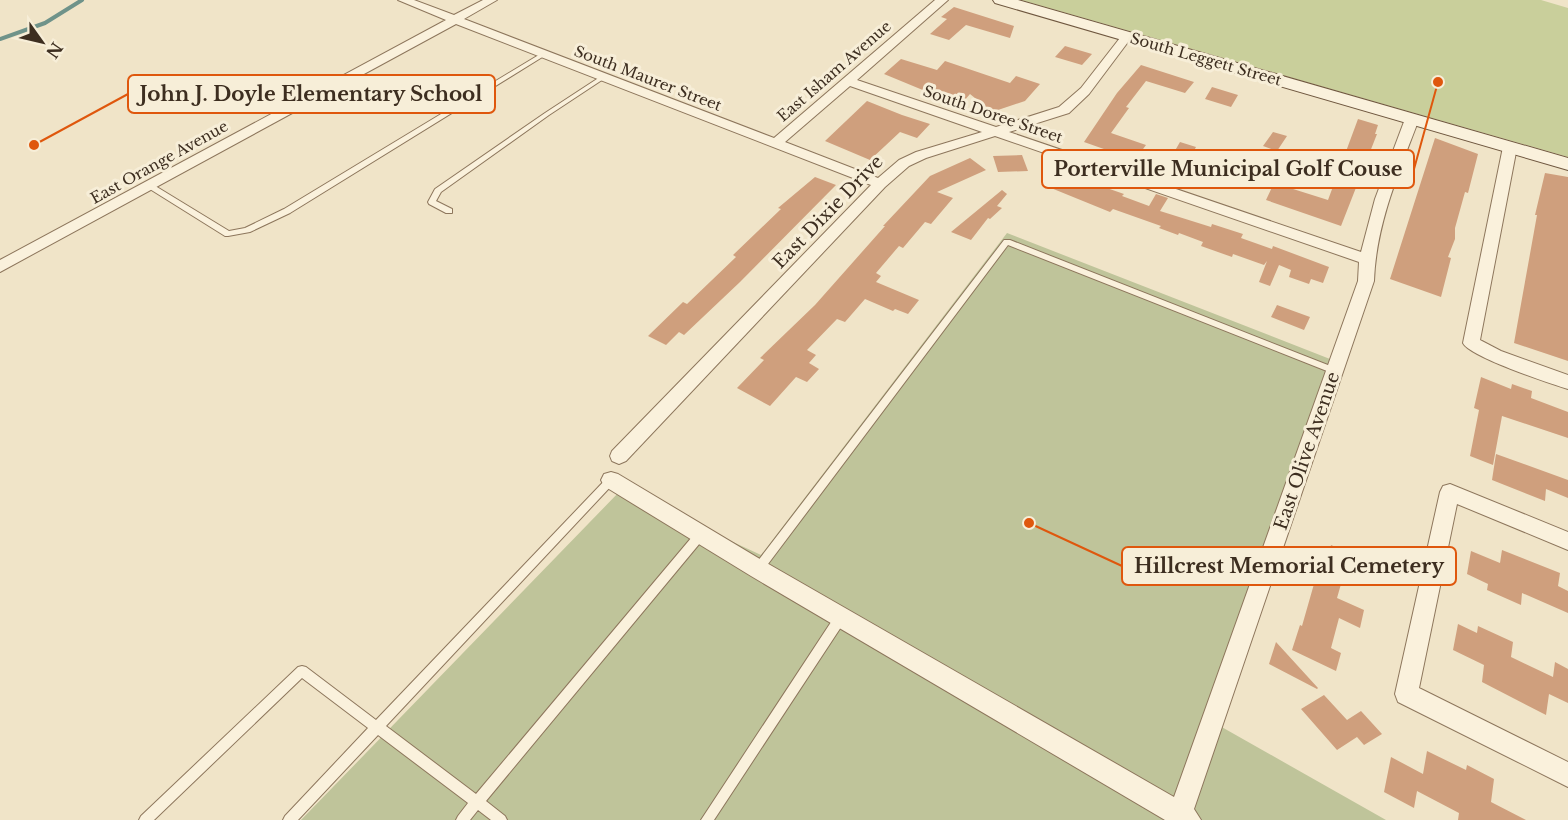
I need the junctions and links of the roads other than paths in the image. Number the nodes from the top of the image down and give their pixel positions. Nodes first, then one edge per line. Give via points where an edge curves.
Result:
1 (404, 0) edge
2 (491, 0) edge
3 (942, 0) edge
4 (1000, 0) edge
5 (453, 20) junction
6 (1127, 36) junction
7 (542, 55) junction
8 (602, 78) junction
9 (848, 81) junction
10 (1412, 119) junction
11 (994, 133) junction
12 (775, 144) junction
13 (1510, 147) junction
14 (1568, 164) edge
15 (880, 184) junction
16 (149, 186) junction
17 (449, 211) dead end
18 (1366, 259) junction
19 (0, 267) edge
20 (1335, 371) junction
21 (1568, 382) edge
22 (619, 456) dead end
23 (611, 480) joint
24 (701, 534) junction
25 (1568, 541) edge
26 (758, 569) junction
27 (842, 617) junction
28 (378, 726) junction
29 (1568, 775) edge
30 (477, 801) junction
31 (1158, 812) edge
32 (1185, 817) edge
33 (145, 820) edge
34 (290, 820) edge
35 (462, 820) edge
36 (501, 820) edge
37 (706, 820) edge

1 - 5 street, South Maurer Street
2 - 5 street, East Orange Avenue
3 - 9 street, East Isham Avenue
4 - 6 street, South Leggett Street
5 - 7 street, South Maurer Street
5 - 16 street, East Orange Avenue
6 - 10 street, South Leggett Street
6 - 11 street, East Dixie Drive via 1075,102 1054,114
7 - 8 street, South Maurer Street
7 - 16 lane via 287,211 247,230 228,234
8 - 12 street, South Maurer Street
8 - 17 lane via 438,191 432,202
9 - 11 street, South Doree Street
9 - 12 street, East Isham Avenue
10 - 13 street, South Leggett Street
10 - 18 street, East Olive Avenue via 1370,236
11 - 15 street, East Dixie Drive via 904,162
11 - 18 street, South Doree Street
12 - 15 street, South Maurer Street
13 - 14 street, South Leggett Street
13 - 21 street via 1471,343
15 - 22 street, East Dixie Drive
16 - 19 street, East Orange Avenue
18 - 20 street, East Olive Avenue via 1366,281
20 - 26 lane via 1007,242
20 - 32 street, East Olive Avenue
23 - 24 street
23 - 28 lane
24 - 26 street
24 - 30 lane
25 - 29 street via 1450,492 1406,694
26 - 27 street
27 - 31 street
27 - 37 lane
28 - 30 lane
28 - 33 lane via 302,671
28 - 34 lane
30 - 35 lane
30 - 36 lane
31 - 32 street

